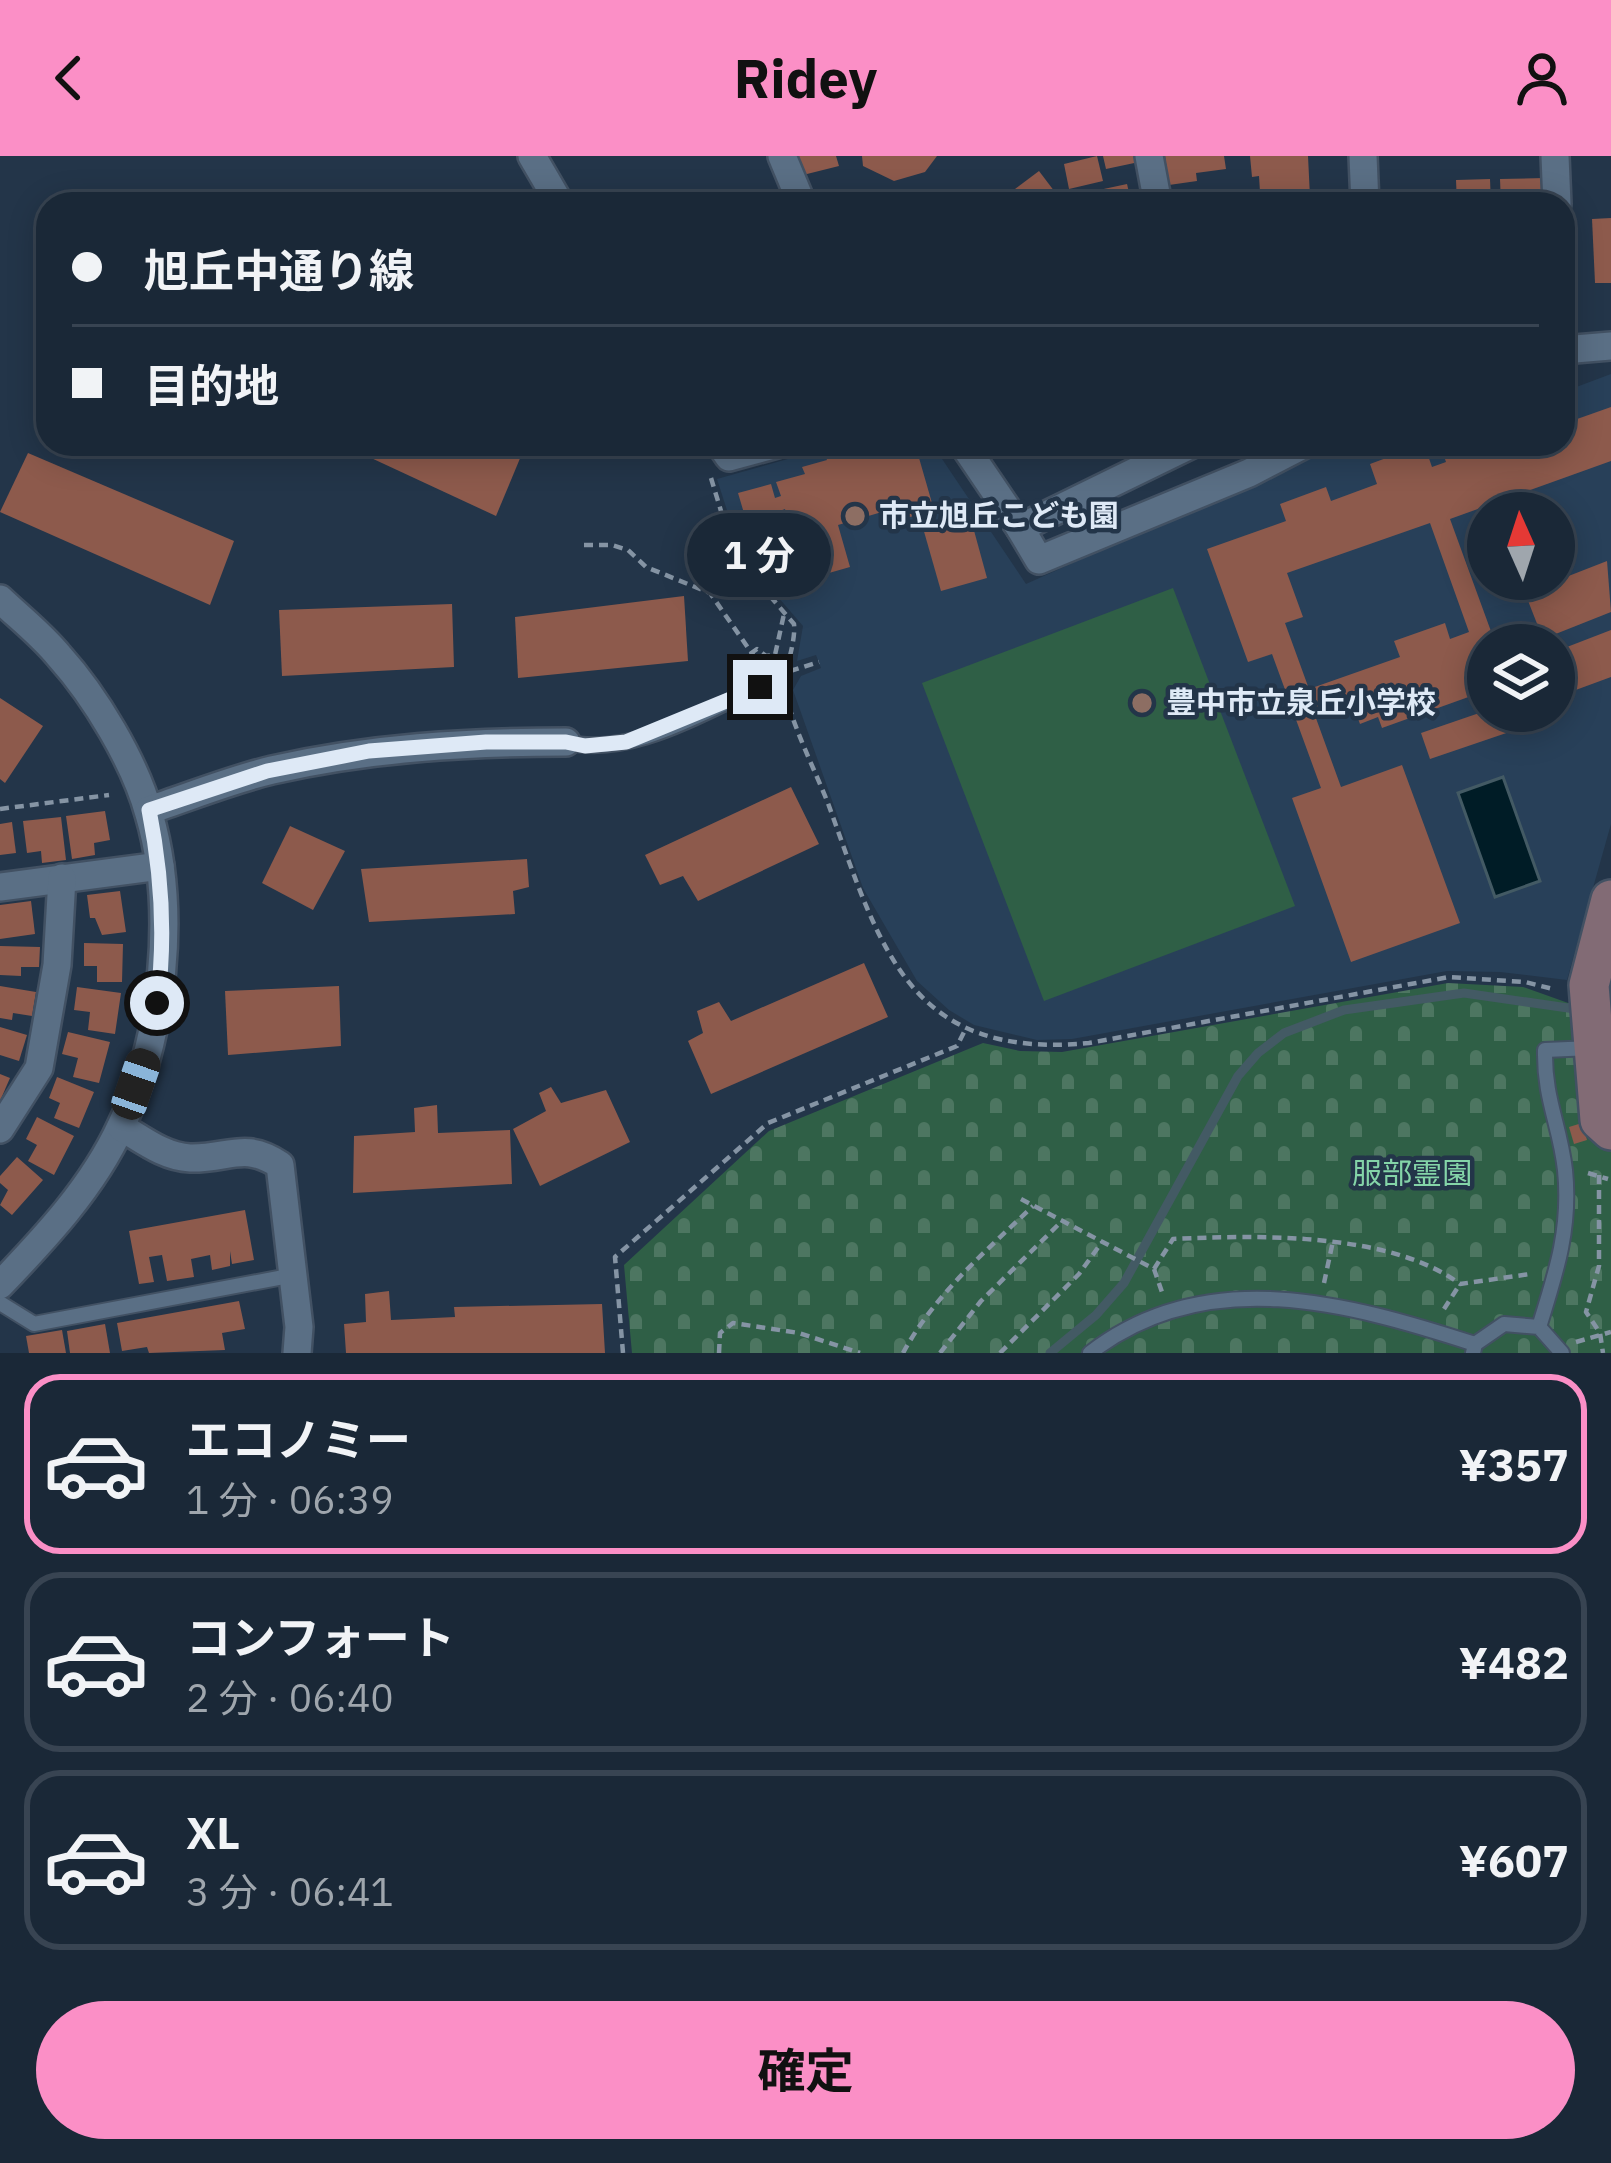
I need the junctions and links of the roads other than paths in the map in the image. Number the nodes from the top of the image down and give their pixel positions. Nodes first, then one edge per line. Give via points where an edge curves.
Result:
1 (532, 156) edge
2 (782, 156) edge
3 (1149, 156) edge
4 (1363, 156) edge
5 (1556, 156) edge
6 (553, 192) edge
7 (797, 192) edge
8 (1156, 192) edge
9 (1364, 192) edge
10 (1556, 192) edge
11 (1611, 346) edge
12 (1575, 355) edge
13 (971, 456) edge
14 (1167, 456) edge
15 (1282, 456) edge
16 (1020, 528) junction
17 (0, 599) edge
18 (760, 687) dead end
19 (566, 742) joint
20 (149, 810) junction
21 (160, 866) junction
22 (62, 878) junction
23 (0, 887) edge
24 (1611, 900) edge
25 (1592, 1048) junction
26 (121, 1126) junction
27 (0, 1130) edge
28 (1611, 1130) edge
29 (294, 1275) junction
30 (0, 1286) edge
31 (0, 1303) edge
32 (1539, 1327) junction
33 (1474, 1349) edge
34 (1561, 1350) edge
35 (297, 1353) edge
36 (1090, 1353) edge

1 - 6 street
2 - 7 street
3 - 8 street
4 - 9 street
5 - 10 street
11 - 12 street
13 - 16 street
14 - 16 street
15 - 16 street via 1039,560
17 - 20 street via 60,656 109,725
18 - 19 lane via 638,739
19 - 20 street via 369,751 267,771
20 - 21 street
21 - 22 street
21 - 26 street via 154,1022
22 - 23 street
22 - 27 street via 39,1068
24 - 25 main road via 1588,995
25 - 28 main road via 1600,1120
25 - 32 lane via 1546,1049 1544,1084 1565,1168 1565,1242
26 - 29 street via 187,1158 259,1151 280,1166
26 - 30 street via 76,1199
29 - 31 lane via 34,1324
29 - 35 street
32 - 33 lane via 1504,1324
32 - 34 lane
33 - 36 lane via 1375,1312 1252,1299 1168,1308

